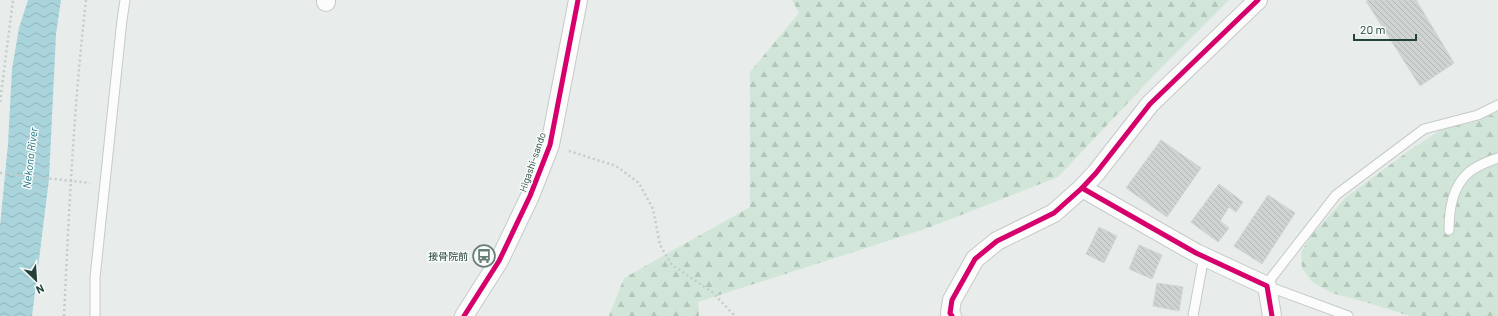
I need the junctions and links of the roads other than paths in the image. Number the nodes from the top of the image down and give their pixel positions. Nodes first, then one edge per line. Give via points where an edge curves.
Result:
1 (125, 0) edge
2 (578, 0) edge
3 (1258, 0) edge
4 (1498, 105) edge
5 (1498, 158) edge
6 (1082, 188) junction
7 (1449, 230) dead end
8 (1204, 256) junction
9 (1267, 286) junction
10 (95, 316) edge
11 (464, 316) edge
12 (952, 316) edge
13 (1192, 316) edge
14 (1272, 316) edge
15 (1348, 316) edge

1 - 10 lane via 95,278
2 - 11 street, Higashi-sando via 550,145 530,196 499,261
3 - 6 street via 1150,104
4 - 9 lane via 1478,115 1424,129 1336,195
5 - 7 lane via 1466,174 1456,189 1449,213
6 - 8 street
6 - 12 street via 1054,213 997,241 975,259 952,300
8 - 9 street
8 - 13 lane
9 - 14 street
9 - 15 lane

